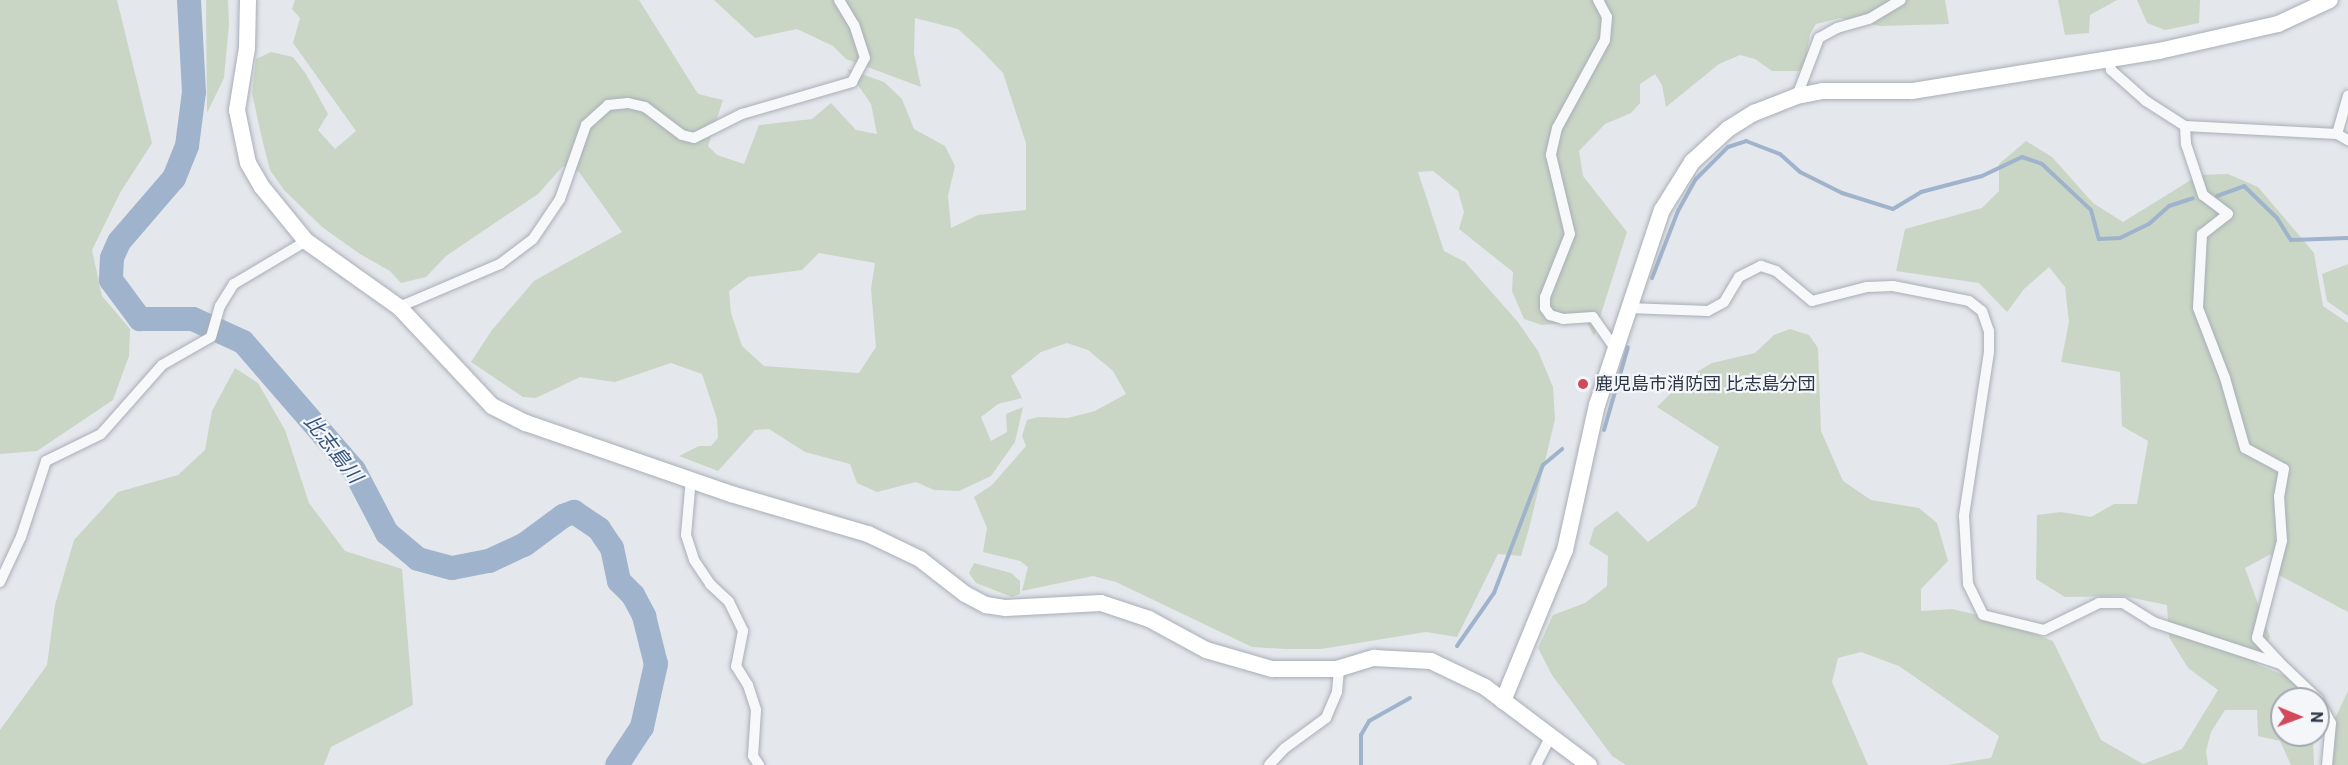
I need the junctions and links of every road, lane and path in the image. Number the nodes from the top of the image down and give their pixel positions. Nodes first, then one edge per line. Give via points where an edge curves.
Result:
1 (248, 0) edge
2 (839, 0) edge
3 (1598, 0) edge
4 (1901, 0) edge
5 (2330, 0) edge
6 (2109, 58) junction
7 (1797, 96) junction
8 (2348, 96) edge
9 (2185, 126) junction
10 (2337, 134) junction
11 (2348, 140) edge
12 (306, 241) junction
13 (399, 307) junction
14 (1628, 308) junction
15 (1615, 348) junction
16 (691, 478) junction
17 (0, 582) edge
18 (2281, 664) junction
19 (1339, 668) junction
20 (2305, 687) edge
21 (1503, 701) junction
22 (1551, 736) junction
23 (2329, 747) edge
24 (759, 765) edge
25 (1269, 765) edge
26 (1536, 765) edge
27 (1589, 765) edge
28 (2327, 765) edge

1 - 12 street via 247,48 237,110 241,135 248,163 262,187
2 - 13 street via 855,25 865,58 852,82 742,114 694,138 682,135 645,107 628,103 608,105 586,125 560,199 533,239 500,264
3 - 15 street via 1607,17 1605,40 1557,128 1551,154 1569,234 1545,297 1545,308 1550,315 1563,319 1593,317
4 - 7 street via 1819,39
5 - 6 street via 2306,13 2245,34
6 - 7 street via 1912,90 1822,91
6 - 9 street via 2111,70 2146,101
7 - 14 street via 1754,113 1728,129 1692,162 1662,210
8 - 10 street
9 - 10 street
9 - 18 street via 2186,144 2203,195 2228,214 2202,234 2198,308 2225,378 2245,448 2284,469 2279,496 2282,541 2257,638
10 - 11 street
12 - 13 street
12 - 17 street via 234,284 220,306 212,337 162,365 101,434 46,461 21,537
13 - 16 street via 492,406 526,423
14 - 15 street
14 - 18 street via 1708,311 1724,302 1739,277 1761,266 1776,271 1812,301 1867,287 1893,286 1969,302 1982,311 1989,331 1964,516 1968,585 1983,615 2044,630 2099,603 2123,603 2153,622
15 - 21 street via 1597,405 1565,550
16 - 19 street via 756,502 868,534 920,559 965,594 986,604 1006,608 1101,603 1149,619 1206,650 1239,661 1302,672
16 - 24 street via 686,535 694,560 710,584 729,602 743,631 736,666 748,685 756,710 753,756
18 - 20 street
19 - 21 street via 1374,658 1431,661 1476,681
19 - 25 street via 1337,692 1326,718
21 - 22 street
22 - 26 street
22 - 27 street
23 - 28 street

